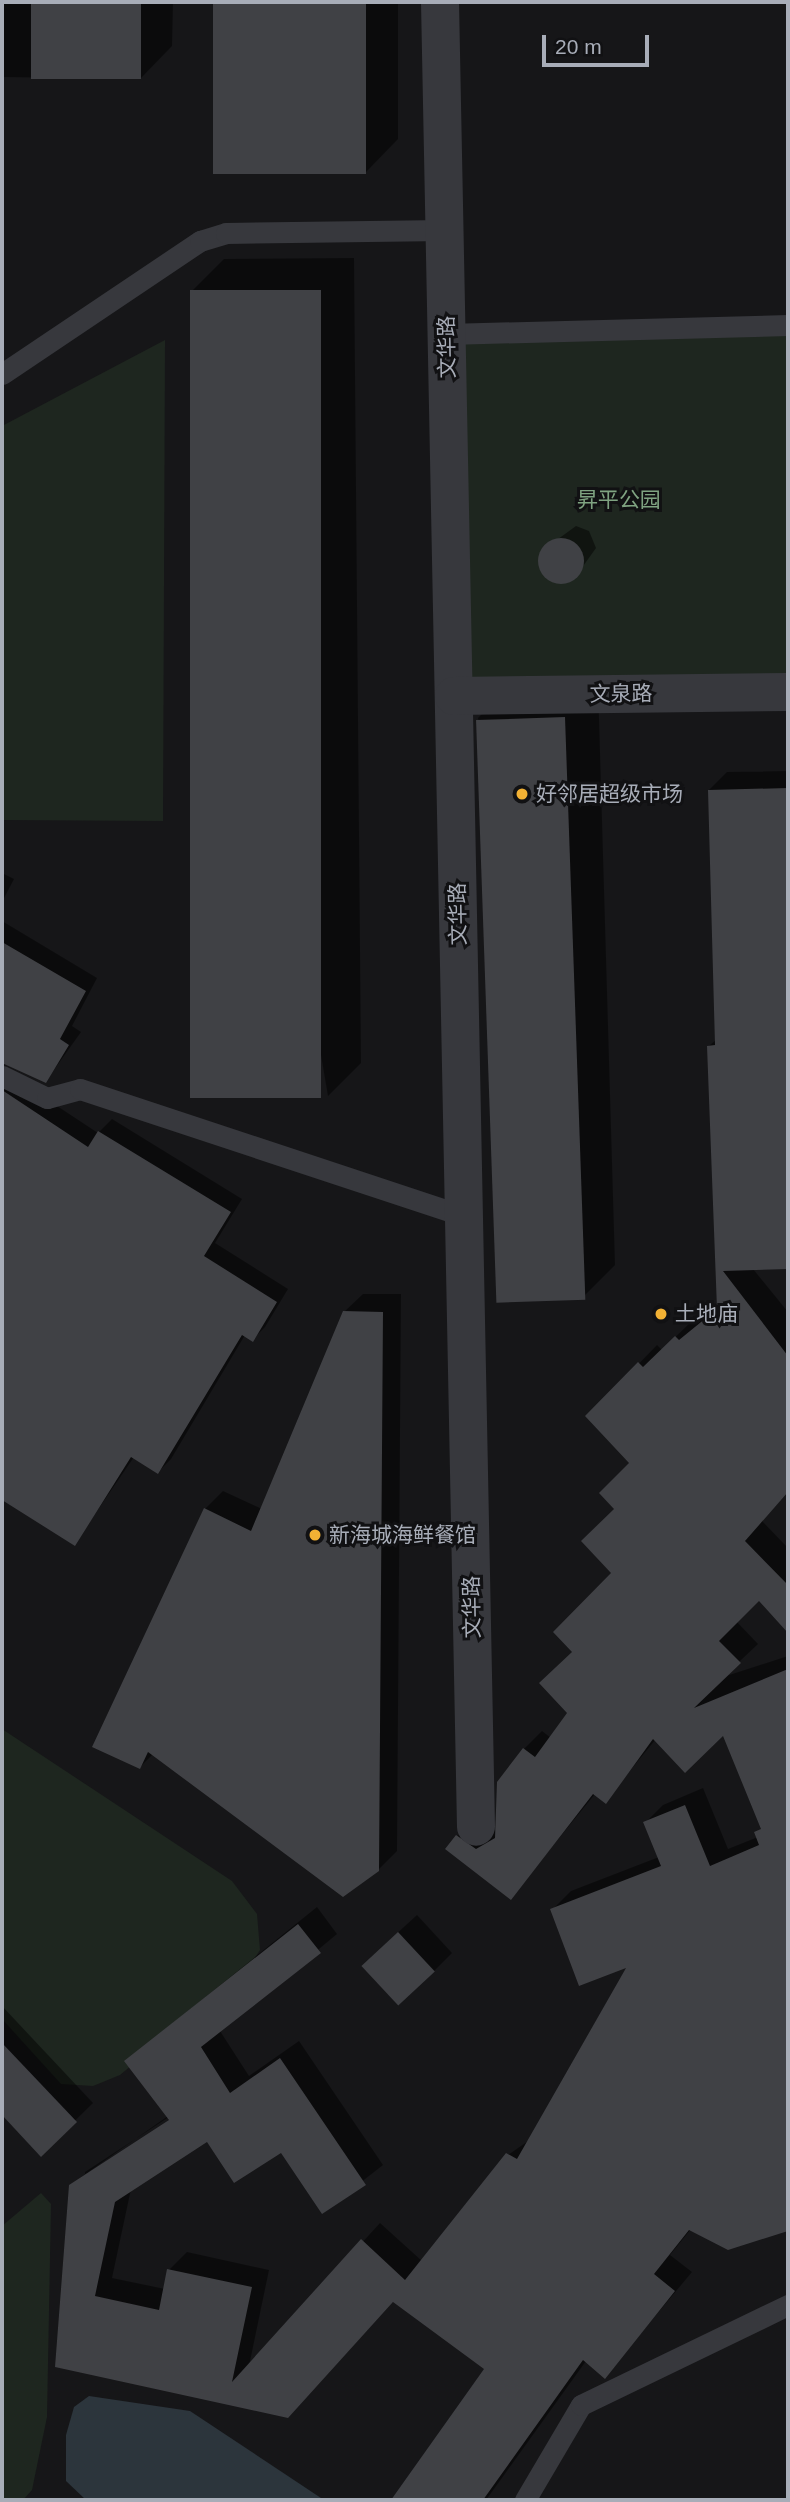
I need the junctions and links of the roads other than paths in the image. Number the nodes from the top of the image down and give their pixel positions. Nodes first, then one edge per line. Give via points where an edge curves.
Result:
1 (440, 2) edge
2 (445, 230) junction
3 (788, 325) edge
4 (447, 334) junction
5 (2, 374) edge
6 (788, 692) edge
7 (454, 696) junction
8 (2, 1076) edge
9 (464, 1216) junction
10 (476, 1826) dead end
11 (788, 2305) edge
12 (525, 2500) edge

1 - 2 street, 文华路
2 - 4 street, 文华路
2 - 5 lane via 226,233 200,241
3 - 4 lane
4 - 7 street, 文华路
6 - 7 street, 文泉路
7 - 9 street, 文华路
8 - 9 lane via 47,1098 80,1089
9 - 10 street, 文华路
11 - 12 lane via 581,2405

